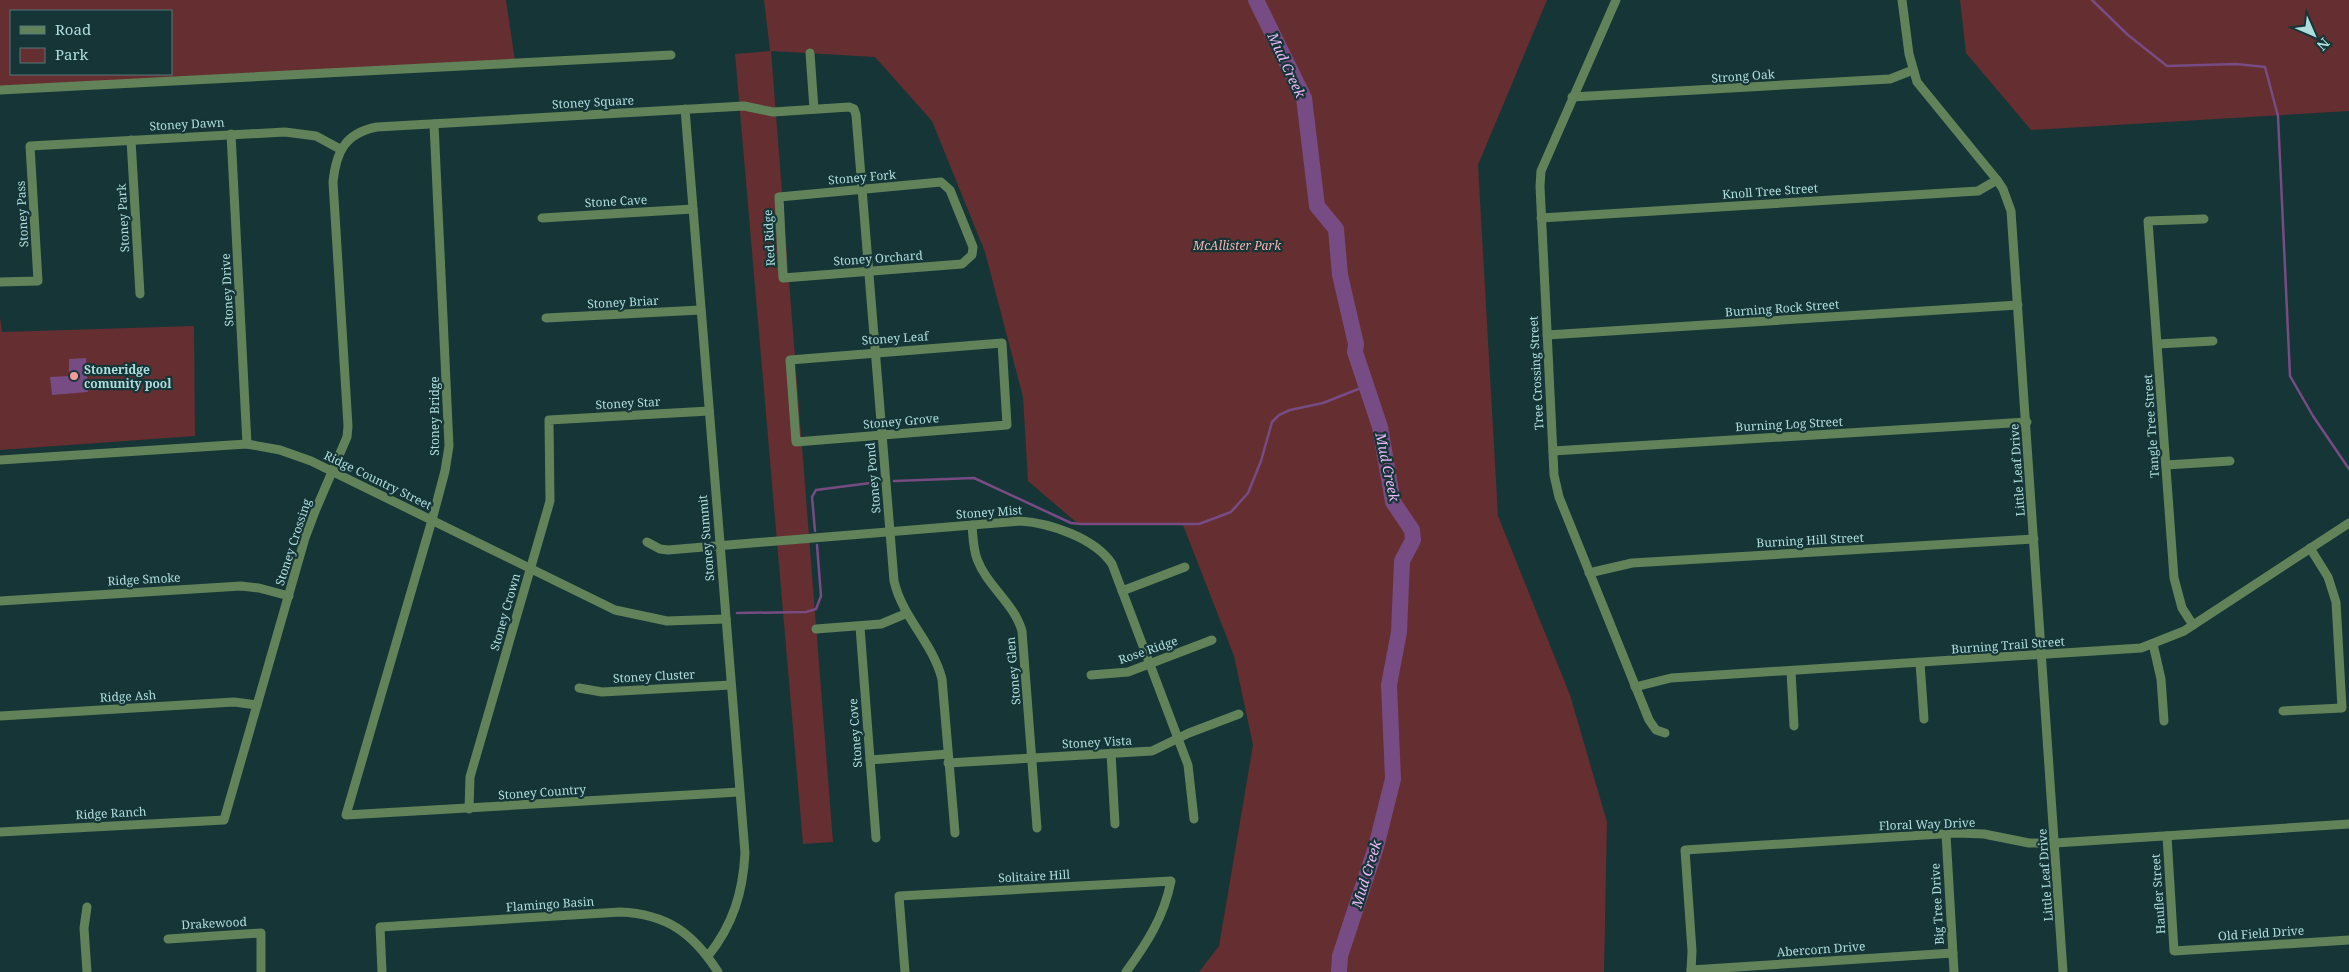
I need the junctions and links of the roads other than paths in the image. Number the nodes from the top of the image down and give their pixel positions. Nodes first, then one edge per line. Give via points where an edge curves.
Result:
1 (1616, 0) edge
2 (1902, 0) edge
3 (810, 53) dead end
4 (671, 55) dead end
5 (1913, 70) junction
6 (0, 90) edge
7 (1572, 97) junction
8 (685, 109) junction
9 (814, 109) junction
10 (854, 109) joint
11 (434, 124) junction
12 (231, 134) junction
13 (131, 140) junction
14 (30, 146) joint
15 (340, 149) junction
16 (1997, 180) junction
17 (863, 189) junction
18 (779, 197) joint
19 (693, 209) junction
20 (542, 218) dead end
21 (1541, 218) junction
22 (2204, 219) dead end
23 (972, 255) joint
24 (870, 270) junction
25 (783, 278) joint
26 (0, 282) edge
27 (140, 294) dead end
28 (2018, 305) junction
29 (701, 310) junction
30 (546, 318) dead end
31 (1547, 335) junction
32 (2212, 342) dead end
33 (2158, 344) junction
34 (876, 352) junction
35 (709, 411) junction
36 (549, 420) joint
37 (2027, 422) junction
38 (1007, 425) joint
39 (882, 435) junction
40 (796, 442) joint
41 (247, 444) junction
42 (1553, 451) junction
43 (0, 460) edge
44 (2230, 461) dead end
45 (2166, 466) junction
46 (333, 472) junction
47 (432, 520) junction
48 (2349, 523) edge
49 (972, 525) junction
50 (890, 532) junction
51 (2034, 539) junction
52 (647, 542) dead end
53 (720, 546) junction
54 (2310, 548) junction
55 (1185, 567) dead end
56 (531, 568) junction
57 (1589, 573) junction
58 (1122, 591) junction
59 (289, 596) junction
60 (0, 600) edge
61 (905, 614) junction
62 (726, 619) junction
63 (2193, 625) junction
64 (860, 627) junction
65 (816, 629) dead end
66 (1212, 640) dead end
67 (2153, 644) junction
68 (2043, 655) junction
69 (1920, 663) junction
70 (1151, 664) junction
71 (1791, 671) junction
72 (1091, 675) dead end
73 (731, 685) junction
74 (1635, 687) junction
75 (579, 688) dead end
76 (257, 706) junction
77 (2283, 711) dead end
78 (1239, 714) dead end
79 (0, 716) edge
80 (1924, 719) dead end
81 (2164, 721) dead end
82 (1794, 726) dead end
83 (1665, 733) dead end
84 (1178, 739) junction
85 (1111, 753) junction
86 (948, 758) junction
87 (1033, 758) junction
88 (870, 760) junction
89 (739, 792) junction
90 (469, 809) junction
91 (346, 815) joint
92 (1194, 819) dead end
93 (224, 820) joint
94 (1115, 824) dead end
95 (2349, 824) edge
96 (1037, 828) dead end
97 (0, 832) edge
98 (955, 833) dead end
99 (1946, 834) junction
100 (2167, 836) junction
101 (876, 838) dead end
102 (2055, 843) junction
103 (86, 906) dead end
104 (168, 939) dead end
105 (2349, 940) edge
106 (2174, 951) joint
107 (1952, 953) junction
108 (708, 956) junction
109 (1691, 971) edge
110 (86, 972) edge
111 (261, 972) edge
112 (382, 972) edge
113 (718, 972) edge
114 (905, 972) edge
115 (1126, 972) edge
116 (1954, 972) edge
117 (2064, 972) edge

1 - 7 street, Tree Crossing Street
2 - 5 street, Little Leaf Drive
3 - 9 street
4 - 6 street
5 - 7 street, Strong Oak via 1890,79
5 - 16 street, Little Leaf Drive via 1922,89
7 - 21 street, Tree Crossing Street via 1541,171
8 - 9 street, Stoney Square via 745,106 773,112
8 - 11 street, Stoney Square
8 - 19 street, Stoney Summit
9 - 10 street, Stoney Square
10 - 17 street, Stoney Pond
11 - 15 street, Stoney Square via 366,129
11 - 47 street, Stoney Bridge via 449,446
12 - 13 street, Stoney Dawn
12 - 15 street, Stoney Dawn via 298,133 316,136
12 - 41 street, Stoney Drive
13 - 14 street, Stoney Dawn
13 - 27 street, Stoney Park
14 - 26 street, Stoney Pass via 38,282
15 - 46 street, Stoney Crossing via 333,182 348,426 345,444
16 - 21 street, Knoll Tree Street via 1978,191
16 - 28 street, Little Leaf Drive via 2011,211
17 - 18 street, Stoney Fork
17 - 23 street, Stoney Fork via 946,184 973,247
17 - 24 street, Stoney Pond
18 - 25 street, Red Ridge
19 - 20 street, Stone Cave
19 - 29 street, Stoney Summit
21 - 31 street, Tree Crossing Street
22 - 33 street, Tangle Tree Street via 2148,221
23 - 24 street, Stoney Orchard via 962,264
24 - 25 street, Stoney Orchard
24 - 34 street, Stoney Pond
28 - 31 street, Burning Rock Street
28 - 37 street, Little Leaf Drive
29 - 30 street, Stoney Briar
29 - 35 street, Stoney Summit
31 - 42 street, Tree Crossing Street
32 - 33 street
33 - 45 street, Tangle Tree Street
34 - 38 street, Stoney Leaf via 1002,344
34 - 39 street, Stoney Pond
34 - 40 street, Stoney Leaf via 790,360
35 - 36 street, Stoney Star
35 - 53 street, Stoney Summit
36 - 56 street, Stoney Crown via 550,501
37 - 42 street, Burning Log Street
37 - 51 street, Little Leaf Drive
38 - 39 street, Stoney Grove
39 - 40 street, Stoney Grove
39 - 50 street, Stoney Pond
41 - 43 street, Ridge Country Street
41 - 46 street, Ridge Country Street via 288,452
42 - 57 street, Tree Crossing Street via 1559,497
44 - 45 street
45 - 63 street, Tangle Tree Street via 2176,593
46 - 47 street, Ridge Country Street
46 - 59 street, Stoney Crossing via 316,508
47 - 56 street, Ridge Country Street
47 - 91 street, Stoney Bridge
48 - 54 street, Burning Trail Street
49 - 50 street, Stoney Mist
49 - 58 street, Stoney Mist via 1020,521 1059,528 1103,552 1112,564
49 - 87 street, Stoney Glen via 978,561 1011,607 1020,626
50 - 53 street, Stoney Mist
50 - 61 street, Stoney Pond via 894,581
51 - 57 street, Burning Hill Street via 1632,563
51 - 68 street, Little Leaf Drive
52 - 53 street, Stoney Mist via 660,549
53 - 62 street, Stoney Summit
54 - 63 street, Burning Trail Street
54 - 77 street via 2328,577 2336,602 2342,708
55 - 58 street
56 - 62 street, Ridge Country Street via 616,610 634,615 667,620
56 - 90 street, Stoney Crown via 470,777
57 - 74 street, Tree Crossing Street
58 - 70 street, Stoney Mist
59 - 60 street, Ridge Smoke via 241,586
59 - 76 street, Stoney Crossing
61 - 64 street via 880,624
61 - 86 street, Stoney Pond via 938,662
62 - 73 street, Stoney Summit
63 - 67 street, Burning Trail Street
64 - 65 street
64 - 88 street, Stoney Cove
66 - 70 street, Rose Ridge
67 - 68 street, Burning Trail Street via 2124,650
67 - 81 street via 2161,679
68 - 69 street, Burning Trail Street
68 - 102 street, Little Leaf Drive
69 - 71 street, Burning Trail Street
69 - 80 street
70 - 72 street, Rose Ridge via 1115,674
70 - 84 street, Stoney Mist
71 - 74 street, Burning Trail Street via 1671,678
71 - 82 street
73 - 75 street, Stoney Cluster via 602,692
73 - 89 street, Stoney Summit
74 - 83 street, Tree Crossing Street via 1652,726
76 - 79 street, Ridge Ash via 234,702
76 - 93 street, Stoney Crossing
78 - 84 street, Stoney Vista
84 - 85 street, Stoney Vista via 1152,751
84 - 92 street, Stoney Mist via 1191,781
85 - 87 street, Stoney Vista
85 - 94 street
86 - 87 street, Stoney Vista
86 - 88 street, Stoney Vista
86 - 98 street, Stoney Pond
87 - 96 street, Stoney Glen
88 - 101 street, Stoney Cove
89 - 90 street, Stoney Country
89 - 108 street, Stoney Summit via 744,876 729,925
90 - 91 street, Stoney Country
93 - 97 street, Ridge Ranch
95 - 100 street, Floral Way Drive
99 - 102 street, Floral Way Drive via 1984,834 2029,843
99 - 107 street, Big Tree Drive
99 - 109 street, Floral Way Drive via 1685,850
100 - 102 street, Floral Way Drive
100 - 106 street, Haufler Street
102 - 117 street, Little Leaf Drive
103 - 110 street
104 - 111 street, Drakewood via 261,933
105 - 106 street, Old Field Drive
107 - 109 street, Abercorn Drive
107 - 116 street, Big Tree Drive
108 - 112 street, Flamingo Basin via 673,926 641,913 620,912 380,926
108 - 113 street, Flamingo Basin
114 - 115 street, Solitaire Hill via 898,896 1171,881 1159,922

